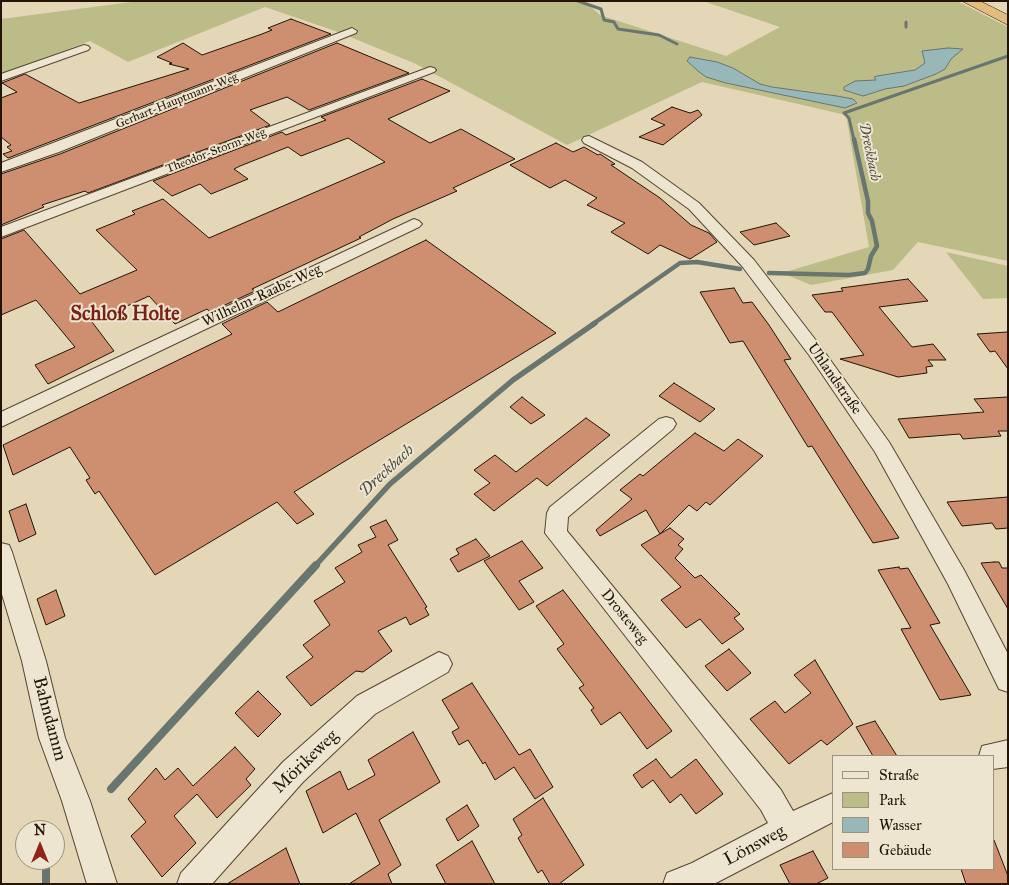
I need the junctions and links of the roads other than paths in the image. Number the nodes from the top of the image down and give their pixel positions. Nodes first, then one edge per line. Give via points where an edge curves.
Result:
1 (969, 1) edge
2 (988, 1) edge
3 (1008, 11) edge
4 (1008, 21) edge
5 (352, 31) dead end
6 (84, 48) dead end
7 (430, 70) dead end
8 (1, 78) edge
9 (589, 140) dead end
10 (1, 168) edge
11 (414, 224) dead end
12 (1, 232) edge
13 (1, 420) edge
14 (666, 424) dead end
15 (1, 552) edge
16 (439, 664) dead end
17 (1008, 680) edge
18 (1008, 753) edge
19 (994, 756) edge
20 (832, 808) edge
21 (787, 829) junction
22 (102, 884) edge
23 (192, 884) edge
24 (678, 884) edge

1 - 4 highway
2 - 3 highway
5 - 10 street, Gerhart-Hauptmann-Weg
6 - 8 street
7 - 12 street, Theodor-Storm-Weg
9 - 17 street, Uhlandstraße via 637,165 694,206 748,263 882,447 956,577
11 - 13 street, Wilhelm-Raabe-Weg
14 - 21 street, Drosteweg via 558,513 556,533 771,800
15 - 22 street, Bahndamm via 34,661 52,738
16 - 23 street, Mörikeweg via 366,705 293,772
18 - 19 street
20 - 21 street, Lönsweg
21 - 24 street, Lönsweg

